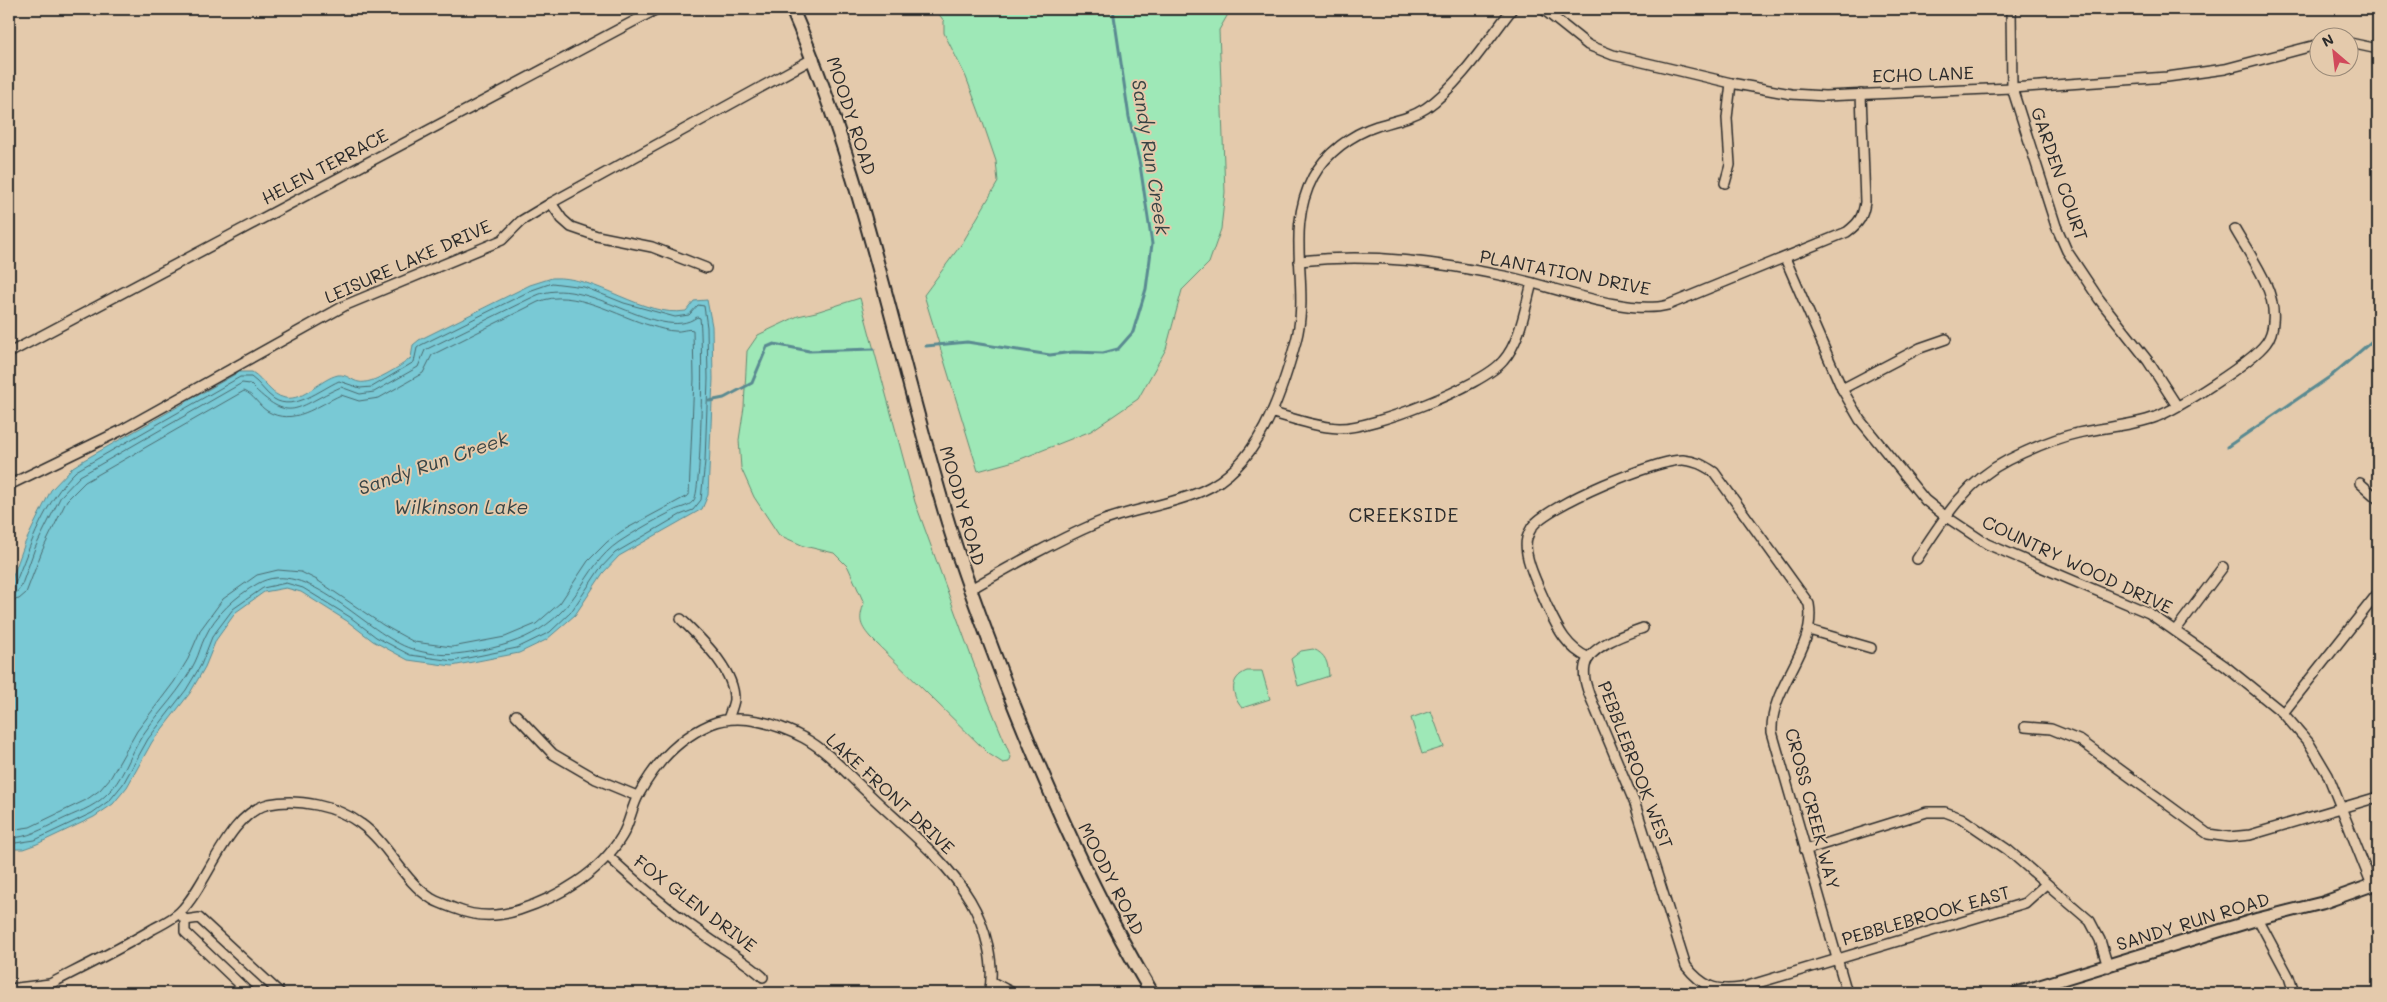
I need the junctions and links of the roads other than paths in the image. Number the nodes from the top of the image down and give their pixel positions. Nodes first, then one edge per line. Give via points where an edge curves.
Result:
1 (657, 9) edge
2 (792, 9) edge
3 (1512, 9) edge
4 (1543, 9) edge
5 (2011, 9) edge
6 (2360, 45) edge
7 (2310, 46) edge
8 (2378, 49) edge
9 (814, 58) junction
10 (1732, 83) junction
11 (2012, 88) junction
12 (1861, 94) junction
13 (1725, 183) dead end
14 (551, 203) junction
15 (2235, 229) dead end
16 (1785, 258) junction
17 (1299, 261) junction
18 (706, 268) dead end
19 (1532, 283) junction
20 (1946, 339) dead end
21 (9, 354) edge
22 (1842, 389) junction
23 (2177, 406) junction
24 (1272, 413) junction
25 (2360, 483) dead end
26 (9, 485) edge
27 (2378, 499) edge
28 (1945, 516) junction
29 (1917, 559) dead end
30 (2223, 567) dead end
31 (969, 590) junction
32 (2378, 593) edge
33 (681, 619) dead end
34 (1643, 628) dead end
35 (1809, 630) junction
36 (2176, 631) junction
37 (1871, 648) dead end
38 (1588, 658) junction
39 (2283, 713) junction
40 (516, 715) dead end
41 (728, 718) junction
42 (2025, 727) dead end
43 (637, 796) junction
44 (2378, 797) edge
45 (2343, 808) junction
46 (1806, 850) junction
47 (608, 856) junction
48 (2046, 884) junction
49 (2375, 884) edge
50 (182, 916) junction
51 (2258, 920) junction
52 (1837, 959) junction
53 (2108, 967) junction
54 (763, 977) dead end
55 (992, 982) junction
56 (9, 989) edge
57 (50, 989) edge
58 (249, 993) edge
59 (280, 993) edge
60 (989, 993) edge
61 (1013, 993) edge
62 (1152, 993) edge
63 (1847, 993) edge
64 (2017, 993) edge
65 (2294, 993) edge

1 - 21 street, HELEN TERRACE
2 - 9 main road, MOODY ROAD
3 - 17 street via 1455,81 1427,107 1356,135 1326,159 1314,176 1303,202 1298,228
4 - 10 street, ECHO LANE via 1588,45 1613,55
5 - 11 street, GARDEN COURT
6 - 8 street
7 - 11 street, ECHO LANE via 2206,72
9 - 14 street, LEISURE LAKE DRIVE
9 - 31 main road, MOODY ROAD via 862,209
10 - 12 street, ECHO LANE via 1791,94
10 - 13 street via 1728,118 1730,165
11 - 12 street, ECHO LANE
11 - 23 street, GARDEN COURT via 2067,251
12 - 16 street, PLANTATION DRIVE via 1863,215 1847,232
14 - 18 street via 570,227 652,247
14 - 26 street, LEISURE LAKE DRIVE via 521,221 502,240 346,304 120,431
15 - 23 street via 2271,297 2273,323 2270,335 2253,356
16 - 19 street, PLANTATION DRIVE via 1656,308 1606,302
16 - 22 street, COUNTRY WOOD DRIVE
17 - 19 street, PLANTATION DRIVE via 1348,258 1411,260
17 - 24 street via 1297,336 1288,372
19 - 24 street via 1509,353 1477,381 1361,426 1318,425
20 - 22 street via 1920,348
22 - 28 street, COUNTRY WOOD DRIVE via 1860,420 1897,466 1925,500
23 - 28 street via 2135,423 2077,433 2007,460 1977,480
24 - 31 street via 1241,464 1219,482 1171,502 1098,523 1026,557
25 - 27 street
28 - 29 street
28 - 36 street, COUNTRY WOOD DRIVE via 1987,544 2149,613
30 - 36 street
31 - 62 main road, MOODY ROAD via 1029,744 1076,852
32 - 39 street
33 - 41 street via 723,666 734,700
34 - 38 street via 1608,642
35 - 37 street
35 - 38 street, CROSS CREEK WAY via 1811,614 1803,593 1714,472 1698,462 1675,460 1588,491 1556,508 1532,526 1526,549 1537,584 1559,632 1578,653
35 - 46 street, CROSS CREEK WAY via 1771,719
36 - 39 street, COUNTRY WOOD DRIVE
38 - 52 street, PEBBLEBROOK WEST via 1584,676 1589,694 1636,804 1686,966 1695,977 1717,989 1728,990
39 - 45 street, COUNTRY WOOD DRIVE via 2308,743
40 - 43 street via 553,754 596,779
41 - 43 street, LAKE FRONT DRIVE via 688,736 668,752
41 - 55 street, LAKE FRONT DRIVE via 759,721 805,738 922,843 955,877 972,903 984,933
42 - 45 street via 2052,729 2081,741 2208,834 2250,835
43 - 47 street, LAKE FRONT DRIVE via 631,819
44 - 45 street
45 - 49 street, COUNTRY WOOD DRIVE
46 - 48 street, PEBBLEBROOK EAST via 1927,812 1945,812 1961,818 2008,850
46 - 52 street, CROSS CREEK WAY
47 - 50 street, LAKE FRONT DRIVE via 563,892 517,911 473,916 431,898 363,825 340,812 291,801 265,805 242,820
47 - 54 street, FOX GLEN DRIVE via 655,899 707,938 748,963
48 - 52 street, PEBBLEBROOK EAST via 2025,903
48 - 53 street, PEBBLEBROOK EAST via 2090,921
49 - 51 street, SANDY RUN ROAD via 2322,903
50 - 57 street, LAKE FRONT DRIVE
50 - 58 street via 185,932
50 - 59 street via 199,918
51 - 53 street, SANDY RUN ROAD
51 - 65 street via 2289,977
52 - 63 street, CROSS CREEK WAY
53 - 64 street, SANDY RUN ROAD
55 - 60 street, LAKE FRONT DRIVE
55 - 61 street
56 - 57 street

